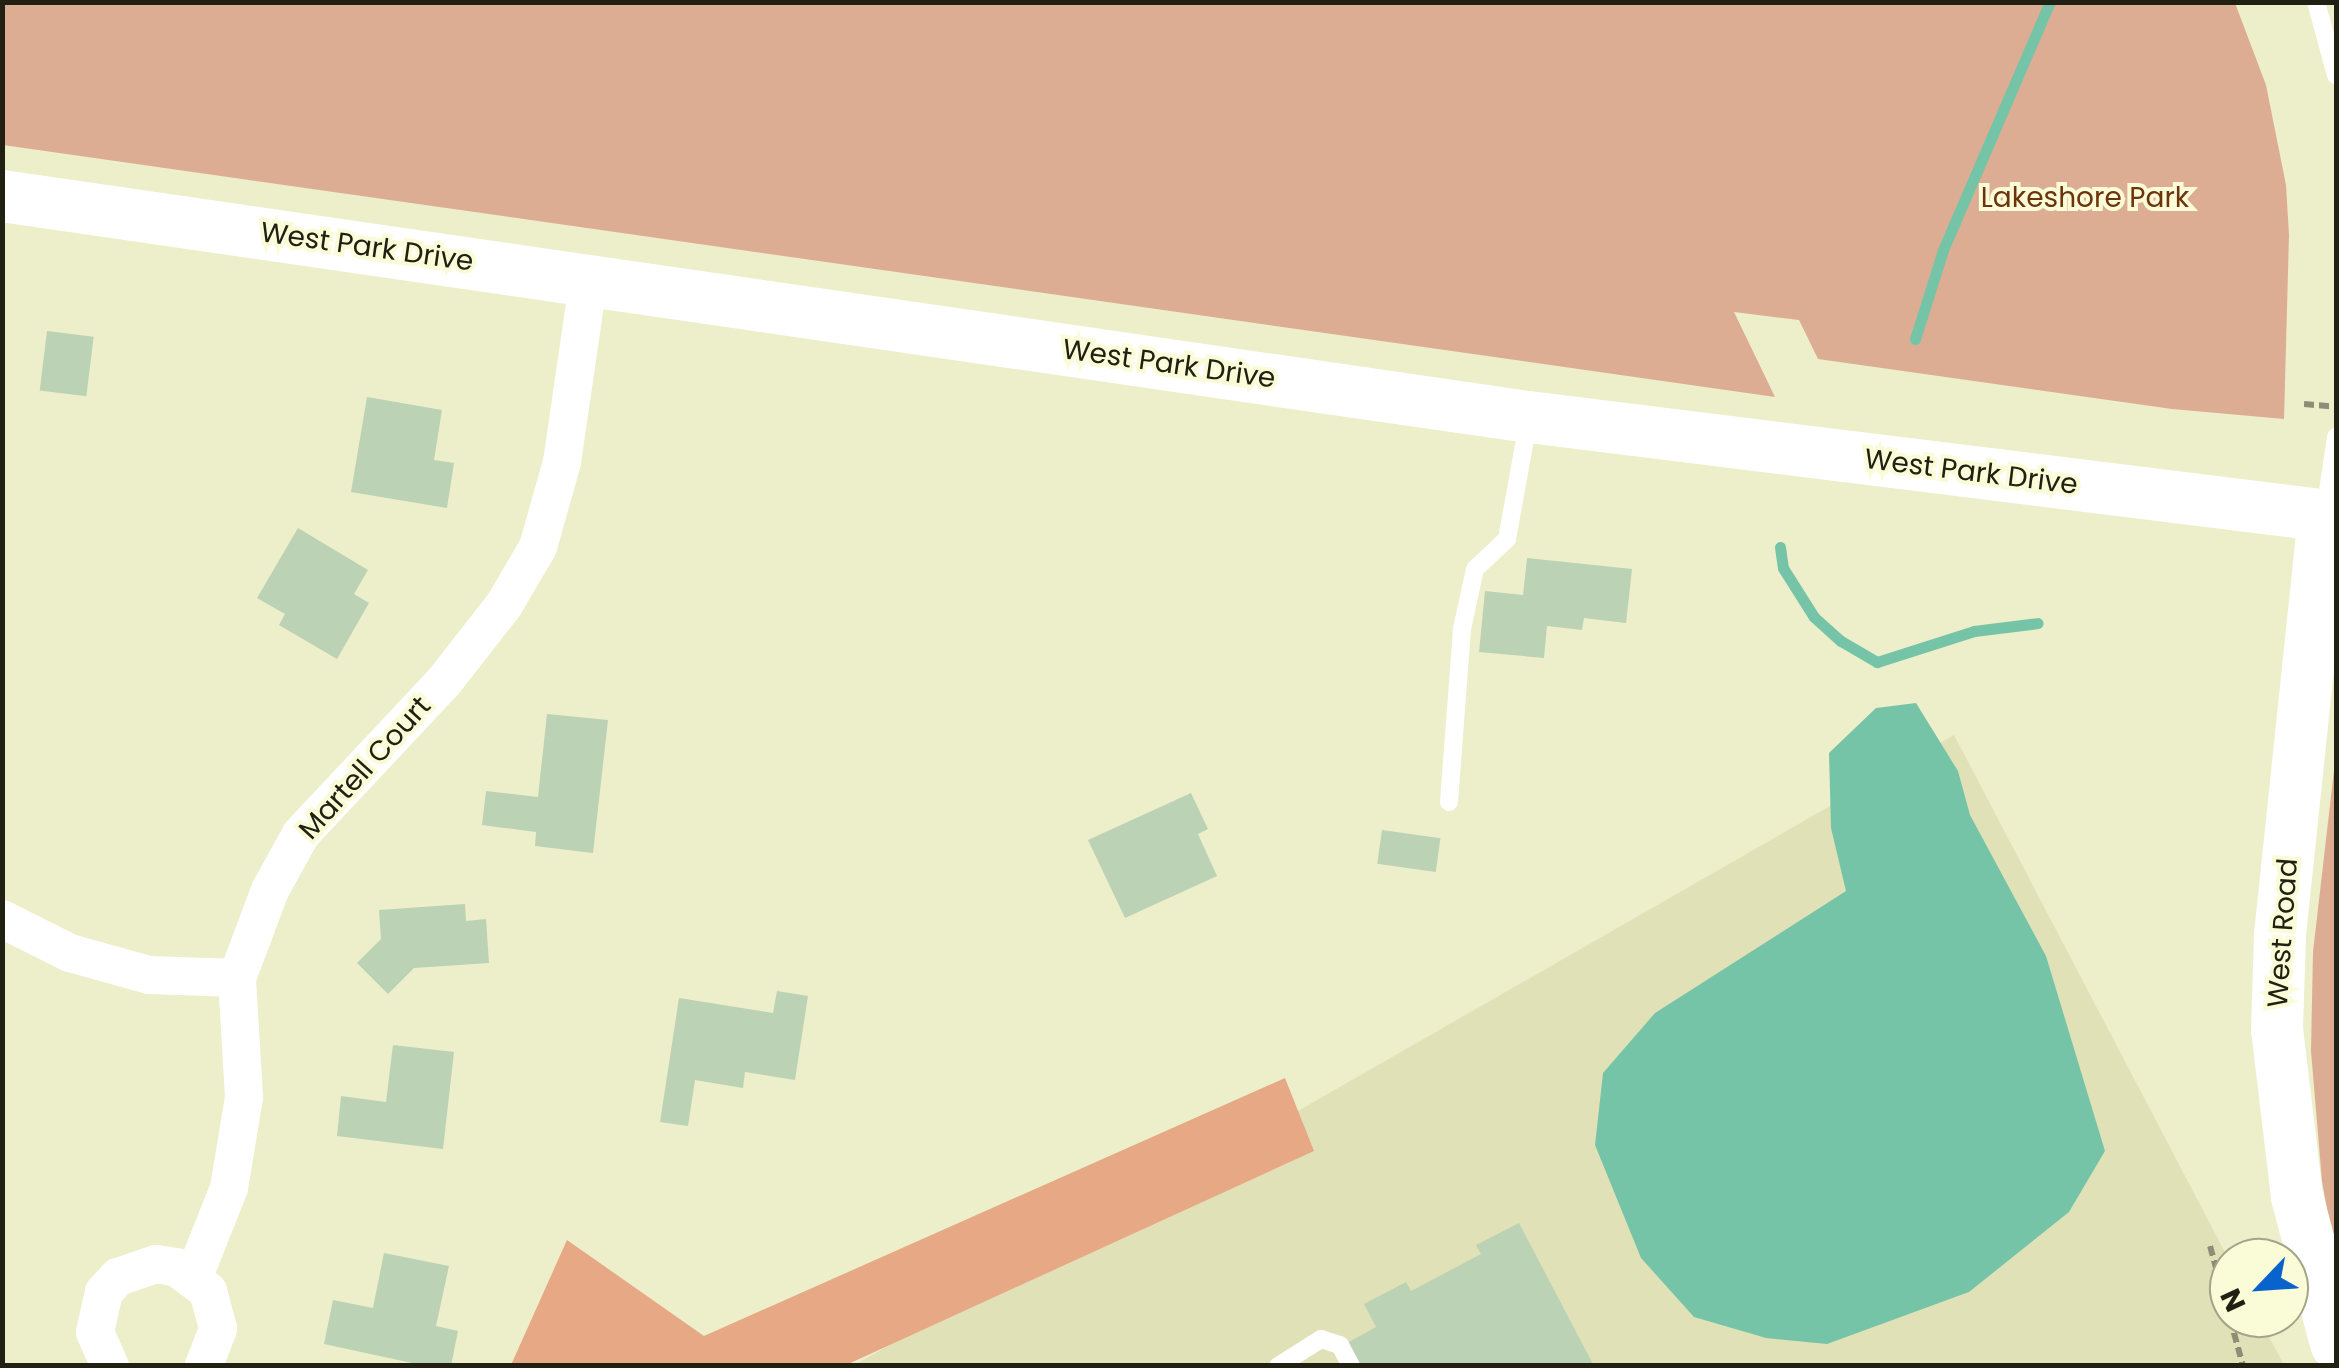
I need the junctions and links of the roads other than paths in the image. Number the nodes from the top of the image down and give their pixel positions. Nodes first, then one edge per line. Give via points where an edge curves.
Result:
1 (2316, 2) edge
2 (2336, 75) edge
3 (2, 196) edge
4 (589, 278) junction
5 (1530, 417) junction
6 (2336, 437) edge
7 (2330, 516) edge
8 (1449, 802) dead end
9 (2, 920) edge
10 (237, 978) junction
11 (194, 1276) junction
12 (2336, 1344) edge
13 (110, 1366) edge
14 (204, 1366) edge
15 (1278, 1366) edge
16 (1351, 1366) edge

1 - 2 lane
3 - 4 street, West Park Drive
4 - 5 street, West Park Drive
4 - 10 street, Martell Court via 562,462 538,548 504,605 443,682 301,834 270,890
5 - 7 street, West Park Drive
5 - 8 lane via 1507,539 1475,568 1462,629
6 - 7 lane
7 - 12 street, West Road via 2280,937 2277,1030 2298,1196
9 - 10 street via 70,953 148,975
10 - 11 street, Martell Court via 244,1097 229,1188
11 - 13 street via 156,1264 118,1277 96,1312 97,1342
11 - 14 street via 208,1291 217,1319 214,1349
15 - 16 lane via 1321,1340 1340,1345

